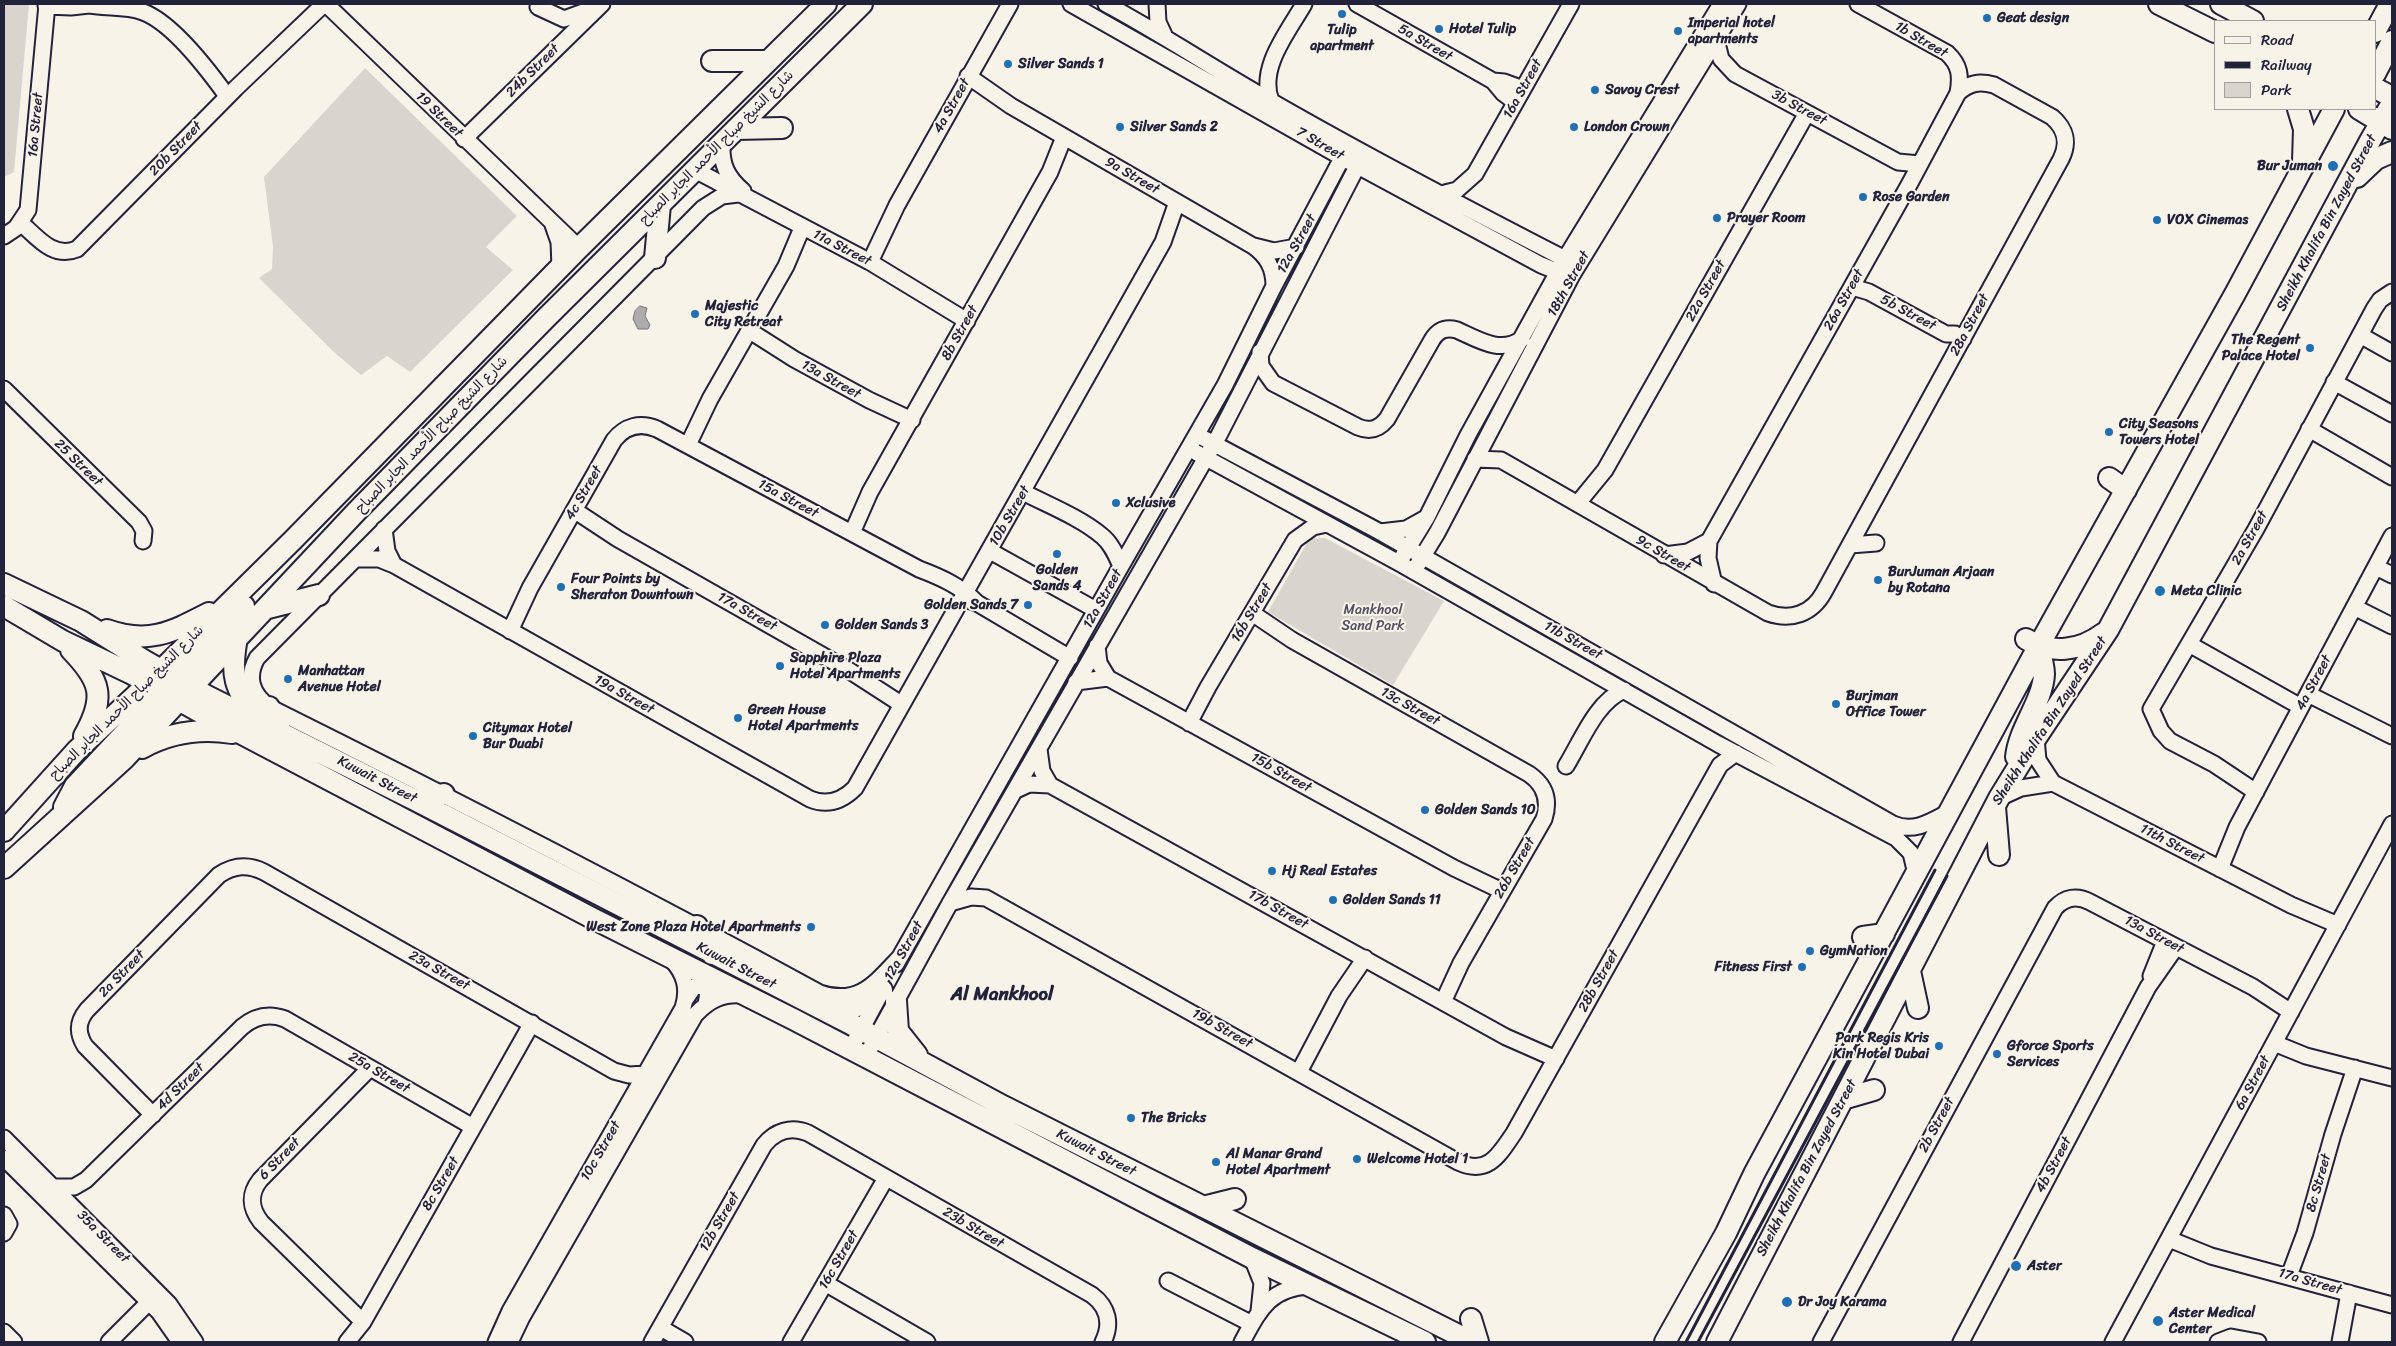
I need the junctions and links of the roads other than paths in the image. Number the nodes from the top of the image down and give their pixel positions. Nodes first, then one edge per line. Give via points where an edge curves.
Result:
1 (87, 4) edge
2 (325, 4) edge
3 (825, 4) edge
4 (862, 4) edge
5 (1071, 4) edge
6 (1106, 4) edge
7 (1154, 4) edge
8 (1158, 4) edge
9 (1304, 4) edge
10 (1357, 4) edge
11 (1570, 4) edge
12 (1721, 4) edge
13 (1738, 4) edge
14 (1858, 4) edge
15 (2160, 4) edge
16 (2221, 4) edge
17 (2382, 4) edge
18 (2390, 4) edge
19 (47, 5) edge
20 (1011, 5) edge
21 (536, 6) edge
22 (598, 8) edge
23 (1124, 13) junction
24 (2251, 20) edge
25 (2365, 20) edge
26 (2376, 30) edge
27 (2214, 31) edge
28 (1164, 35) junction
29 (567, 38) junction
30 (1716, 39) junction
31 (2392, 41) edge
32 (712, 61) dead end
33 (768, 61) junction
34 (1269, 67) junction
35 (2376, 72) edge
36 (966, 80) junction
37 (1240, 83) junction
38 (2376, 89) edge
39 (232, 92) junction
40 (737, 92) junction
41 (1958, 93) junction
42 (1519, 96) junction
43 (2392, 98) edge
44 (1271, 101) junction
45 (2392, 103) edge
46 (2298, 110) edge
47 (2333, 110) edge
48 (2361, 110) edge
49 (1806, 113) junction
50 (2382, 120) edge
51 (736, 128) junction
52 (782, 128) dead end
53 (464, 139) junction
54 (1068, 139) junction
55 (722, 143) junction
56 (1322, 145) junction
57 (1346, 152) junction
58 (2392, 152) edge
59 (1361, 160) junction
60 (1898, 162) junction
61 (1920, 164) junction
62 (2303, 164) junction
63 (695, 170) junction
64 (1475, 174) junction
65 (1380, 178) junction
66 (1333, 179) junction
67 (1910, 183) junction
68 (1346, 189) junction
69 (2342, 193) junction
70 (738, 194) junction
71 (1441, 194) junction
72 (757, 204) junction
73 (1183, 205) junction
74 (660, 206) junction
75 (1478, 213) junction
76 (21, 223) junction
77 (553, 225) junction
78 (806, 230) junction
79 (4, 236) edge
80 (1253, 246) junction
81 (1296, 247) junction
82 (579, 248) junction
83 (656, 258) junction
84 (1566, 259) junction
85 (865, 260) junction
86 (560, 268) junction
87 (1568, 274) junction
88 (1854, 284) junction
89 (1274, 286) junction
90 (2392, 292) edge
91 (969, 317) junction
92 (546, 318) junction
93 (749, 334) junction
94 (2360, 335) junction
95 (1522, 339) junction
96 (1961, 343) junction
97 (1260, 352) junction
98 (2392, 353) edge
99 (2334, 382) junction
100 (4, 389) edge
101 (2392, 414) edge
102 (1227, 420) junction
103 (910, 424) junction
104 (657, 429) joint
105 (2309, 429) junction
106 (1490, 431) junction
107 (1193, 441) junction
108 (684, 444) junction
109 (1214, 444) junction
110 (1206, 458) junction
111 (1240, 459) junction
112 (1475, 459) junction
113 (1501, 460) junction
114 (1225, 468) junction
115 (1195, 476) junction
116 (2392, 477) edge
117 (2109, 478) dead end
118 (1025, 489) junction
119 (2126, 490) junction
120 (1294, 506) junction
121 (1583, 506) junction
122 (572, 514) junction
123 (1427, 517) junction
124 (1327, 524) junction
125 (384, 529) junction
126 (847, 530) junction
127 (1380, 532) junction
128 (1437, 533) junction
129 (1102, 536) junction
130 (1138, 536) junction
131 (2392, 536) edge
132 (293, 540) junction
133 (1295, 540) junction
134 (144, 541) dead end
135 (1709, 541) junction
136 (1876, 543) dead end
137 (1850, 545) junction
138 (1408, 548) junction
139 (990, 551) junction
140 (1664, 555) junction
141 (1422, 557) junction
142 (355, 559) junction
143 (1399, 563) junction
144 (394, 564) junction
145 (1121, 566) junction
146 (2376, 566) junction
147 (1445, 570) junction
148 (1414, 572) junction
149 (2392, 575) edge
150 (5, 581) edge
151 (1714, 584) junction
152 (1824, 592) joint
153 (319, 595) junction
154 (969, 598) junction
155 (229, 603) junction
156 (4, 606) edge
157 (2354, 607) junction
158 (268, 608) junction
159 (1096, 610) junction
160 (1250, 616) junction
161 (81, 621) junction
162 (2392, 626) edge
163 (506, 628) junction
164 (2108, 630) junction
165 (237, 638) junction
166 (63, 641) junction
167 (2032, 643) junction
168 (2189, 644) junction
169 (1097, 646) junction
170 (1070, 658) junction
171 (1600, 676) junction
172 (1108, 678) junction
173 (1076, 682) junction
174 (170, 685) junction
175 (1624, 690) junction
176 (903, 701) junction
177 (2305, 701) junction
178 (1602, 707) junction
179 (1186, 721) junction
180 (259, 722) junction
181 (1976, 732) dead end
182 (2392, 736) edge
183 (2036, 738) junction
184 (1718, 744) junction
185 (1039, 749) junction
186 (77, 750) junction
187 (1736, 753) junction
188 (125, 758) junction
189 (1720, 765) junction
190 (1566, 766) dead end
191 (2018, 767) junction
192 (1528, 774) joint
193 (1966, 781) junction
194 (2052, 783) junction
195 (1050, 785) junction
196 (855, 788) joint
197 (2258, 788) junction
198 (1016, 790) junction
199 (444, 794) junction
200 (415, 800) junction
201 (1997, 802) junction
202 (1949, 812) junction
203 (61, 818) junction
204 (2392, 824) edge
205 (4, 832) edge
206 (2387, 846) edge
207 (1999, 855) dead end
208 (4, 868) edge
209 (971, 868) junction
210 (2216, 868) junction
211 (264, 872) joint
212 (1916, 874) junction
213 (1500, 894) junction
214 (986, 898) junction
215 (950, 902) junction
216 (2055, 908) joint
217 (592, 918) junction
218 (697, 926) junction
219 (2335, 930) junction
220 (1884, 934) junction
221 (1863, 937) dead end
222 (2170, 944) junction
223 (705, 951) junction
224 (1361, 956) junction
225 (900, 957) junction
226 (672, 959) junction
227 (1910, 971) junction
228 (744, 995) junction
229 (889, 996) junction
230 (1439, 999) junction
231 (685, 1000) junction
232 (706, 1004) junction
233 (818, 1008) junction
234 (1918, 1008) dead end
235 (2293, 1008) junction
236 (285, 1019) joint
237 (532, 1024) junction
238 (2276, 1038) junction
239 (862, 1043) junction
240 (1553, 1063) junction
241 (927, 1065) junction
242 (2352, 1067) junction
243 (370, 1068) junction
244 (1295, 1069) junction
245 (614, 1071) junction
246 (646, 1074) junction
247 (2392, 1078) edge
248 (1874, 1090) dead end
249 (631, 1099) junction
250 (1844, 1099) junction
251 (153, 1115) junction
252 (473, 1128) junction
253 (808, 1133) joint
254 (4, 1138) edge
255 (1458, 1162) joint
256 (5, 1163) edge
257 (886, 1178) junction
258 (86, 1180) junction
259 (53, 1187) junction
260 (1235, 1199) dead end
261 (1203, 1207) junction
262 (4, 1214) edge
263 (82, 1215) junction
264 (4, 1233) edge
265 (2171, 1234) junction
266 (1252, 1258) junction
267 (2293, 1277) junction
268 (1168, 1281) dead end
269 (825, 1283) junction
270 (1308, 1286) junction
271 (2352, 1294) junction
272 (149, 1302) junction
273 (2392, 1305) edge
274 (1259, 1311) junction
275 (1471, 1318) dead end
276 (363, 1322) junction
277 (1252, 1324) junction
278 (660, 1328) junction
279 (4, 1332) edge
280 (2341, 1337) edge
281 (14, 1342) edge
282 (109, 1342) edge
283 (180, 1342) edge
284 (195, 1342) edge
285 (348, 1342) edge
286 (496, 1342) edge
287 (510, 1342) edge
288 (652, 1342) edge
289 (685, 1342) edge
290 (791, 1342) edge
291 (928, 1342) edge
292 (1103, 1342) edge
293 (1242, 1342) edge
294 (1426, 1342) edge
295 (1472, 1342) edge
296 (1478, 1342) edge
297 (1665, 1342) edge
298 (1716, 1342) edge
299 (1820, 1342) edge
300 (1961, 1342) edge
301 (2113, 1342) edge
302 (2218, 1342) edge
303 (2258, 1342) edge

1 - 19 street via 71,7
1 - 39 street via 150,15
2 - 39 street, 20b Street
2 - 53 street, 19 Street
3 - 33 main road, شارع الشيخ صباح الأحمد الجابر الصباح
4 - 51 main road, شارع الشيخ صباح الأحمد الجابر الصباح
5 - 56 street, 7 Street
6 - 23 street, 7 Street
7 - 23 street
8 - 28 street via 1158,22
9 - 34 street
10 - 42 street, 5a Street via 1493,81 1503,93
11 - 42 street, 16a Street
12 - 84 street, 18th Street
13 - 30 street, 18th Street
14 - 41 street, 1b Street via 1954,59 1960,75
15 - 27 main road
16 - 24 main road
17 - 25 main road
18 - 26 main road
19 - 76 street, 16a Street via 29,202
20 - 36 street, 4a Street
21 - 22 street via 564,19
21 - 29 street
22 - 29 street, 24b Street
23 - 28 street, 7 Street
28 - 37 street, 7 Street
29 - 53 street, 24b Street
30 - 49 street, 3b Street via 1721,60 1730,70
30 - 87 street, 18th Street
31 - 35 main road
32 - 33 main road
33 - 40 main road, شارع الشيخ صباح الأحمد الجابر الصباح
34 - 37 street via 1253,79
34 - 44 street via 1266,81
36 - 54 street, 9a Street via 993,100 1011,106
36 - 85 street, 4a Street
37 - 44 street, 7 Street
38 - 43 main road
39 - 76 street, 20b Street via 77,249 64,252 52,249
40 - 63 main road via 728,115 693,152
40 - 82 main road, شارع الشيخ صباح الأحمد الجابر الصباح
41 - 61 street, 26a Street
41 - 96 street, 28a Street via 1970,84 1986,82 1994,85 2052,116 2064,130 2066,145
42 - 64 street, 16a Street
44 - 57 street, 7 Street
45 - 50 main road, Sheikh Khalifa Bin Zayed Street
46 - 62 main road via 2304,129
47 - 62 main road
48 - 50 main road
49 - 60 street, 3b Street
49 - 121 street, 22a Street
50 - 69 main road, Sheikh Khalifa Bin Zayed Street
51 - 52 main road
51 - 55 main road, شارع الشيخ صباح الأحمد الجابر الصباح
53 - 77 street, 19 Street
54 - 73 street, 9a Street
54 - 91 street, 8b Street via 1062,158 1050,172
55 - 63 main road, شارع الشيخ صباح الأحمد الجابر الصباح
55 - 72 street, 11a Street via 726,172
56 - 57 street, 7 Street
56 - 66 street
57 - 59 street, 7 Street
57 - 66 street, 12a Street
58 - 69 main road via 2372,162
59 - 65 street, 7 Street
59 - 68 street, 12a Street
59 - 71 street, 7 Street
60 - 61 street, 3b Street
60 - 67 street
61 - 67 street, 26a Street
62 - 119 main road
63 - 70 street, 11a Street
63 - 74 main road, شارع الشيخ صباح الأحمد الجابر الصباح
64 - 71 street, 16a Street via 1457,190
64 - 75 street, 16a Street via 1472,190
65 - 68 street via 1364,179
65 - 87 street, 7 Street
66 - 81 street, 12a Street
67 - 88 street, 26a Street
68 - 97 street, 12a Street
69 - 164 main road, Sheikh Khalifa Bin Zayed Street
70 - 72 street, 11a Street
70 - 83 street via 722,196 709,203
71 - 75 street, 7 Street
72 - 78 street, 11a Street
73 - 80 street, 9a Street
73 - 118 street, 10b Street via 1178,225 1163,242
74 - 83 main road
74 - 92 main road, شارع الشيخ صباح الأحمد الجابر الصباح
75 - 84 street, 7 Street
76 - 79 street
77 - 82 street, 19 Street
77 - 86 street via 559,242
78 - 85 street, 11a Street
78 - 93 street
80 - 81 street, 9a Street via 1274,251
80 - 89 street, 9a Street via 1267,259 1274,276
81 - 89 street, 12a Street
82 - 86 main road, شارع الشيخ صباح الأحمد الجابر الصباح
82 - 92 main road via 581,266 553,299
83 - 125 street
84 - 87 street, 18th Street
85 - 91 street, 11a Street
86 - 132 main road, شارع الشيخ صباح الأحمد الجابر الصباح
87 - 95 street, 18th Street
87 - 106 street, 18th Street
88 - 96 street, 5b Street via 1865,286 1869,292 1946,334 1951,341
88 - 135 street, 26a Street
89 - 107 street, 12a Street
90 - 94 street, 2a Street via 2380,300
91 - 103 street, 8b Street
92 - 158 main road, شارع الشيخ صباح الأحمد الجابر الصباح via 356,512
93 - 103 street, 13a Street
93 - 108 street
94 - 98 street
94 - 99 street, 2a Street
95 - 97 street via 1511,345 1497,346 1451,328 1440,331 1383,425 1371,430 1358,427 1278,387 1264,372
95 - 123 street, 18th Street
96 - 137 street, 28a Street
97 - 102 street, 12a Street
99 - 101 street
99 - 105 street, 2a Street
100 - 134 street, 25 Street via 139,522 144,531
102 - 109 street, 12a Street
102 - 111 street via 1229,442
103 - 126 street, 8b Street
104 - 108 street, 15a Street
104 - 122 street, 4c Street via 636,425 618,435
105 - 116 street
105 - 168 street, 2a Street
106 - 112 street, 18th Street
106 - 113 street via 1493,447
107 - 109 street, 11b Street
107 - 110 street, 11b Street
107 - 130 street, 12a Street
108 - 126 street, 15a Street
109 - 110 street, 12a Street
109 - 111 street, 11b Street
110 - 114 street, 11b Street
110 - 115 street, 12a Street
111 - 127 street, 11b Street
112 - 113 street, 9c Street
112 - 128 street, 18th Street
113 - 121 street, 9c Street
114 - 115 street
114 - 120 street, 11b Street
115 - 169 street, 12a Street
117 - 119 main road
118 - 129 street
118 - 139 street, 10b Street
119 - 167 main road
120 - 124 street, 11b Street
120 - 133 street, 16b Street
121 - 140 street, 9c Street
122 - 163 street, 4c Street
122 - 176 street, 17a Street via 606,536 618,539 868,678
123 - 127 street via 1406,529
123 - 138 street, 18th Street
124 - 133 street, 16b Street via 1313,527
124 - 143 street, 11b Street
125 - 142 street
125 - 144 street via 387,551
126 - 154 street, 15a Street via 945,580
127 - 138 street, 11b Street
128 - 141 street, 18th Street
128 - 147 street via 1437,550
129 - 130 street
129 - 145 street
130 - 145 street, 12a Street
131 - 146 street, 4a Street
132 - 155 main road, شارع الشيخ صباح الأحمد الجابر الصباح
132 - 174 main road via 271,577
133 - 160 street, 16b Street
135 - 140 street via 1688,552
135 - 151 street via 1708,558
136 - 137 street
137 - 152 street, 28a Street
138 - 141 street, 11b Street
138 - 143 street, 18th Street
139 - 154 street, 10b Street
139 - 159 street
140 - 151 street, 9c Street
141 - 147 street, 11b Street
141 - 148 street, 18th Street
142 - 144 street, 19a Street via 379,559
142 - 153 street
143 - 148 street, 11b Street
144 - 163 street, 19a Street
145 - 159 street, 12a Street
146 - 149 street
146 - 157 street, 4a Street
147 - 202 street, 11b Street via 1893,824 1918,827
148 - 171 street, 11b Street
150 - 161 main road, Kuwait Street
151 - 152 street, 9c Street via 1768,613 1784,617 1808,611
153 - 158 main road
153 - 180 street via 257,658 253,666 252,688 260,700
154 - 170 street, 15a Street
154 - 176 street, 10b Street
155 - 161 main road via 174,631 151,637 124,636
155 - 174 main road, شارع الشيخ صباح الأحمد الجابر الصباح
156 - 166 main road, Kuwait Street
157 - 162 street
157 - 177 street, 4a Street
158 - 165 main road, شارع الشيخ صباح الأحمد الجابر الصباح
159 - 170 street, 12a Street
160 - 179 street, 16b Street
160 - 192 street, 13c Street
161 - 174 main road, Kuwait Street
163 - 196 street, 19a Street via 810,799 836,801
164 - 167 main road via 2092,641 2074,647
164 - 183 main road, Sheikh Khalifa Bin Zayed Street
165 - 174 main road, شارع الشيخ صباح الأحمد الجابر الصباح
165 - 180 main road via 233,666 236,684
166 - 174 main road, Kuwait Street
166 - 186 main road via 91,672 98,691 96,712
167 - 191 main road via 2043,662 2044,680 2017,747
167 - 193 main road
168 - 177 street
168 - 197 street, 2a Street via 2151,709 2161,731 2170,741
169 - 172 street via 1099,663
169 - 173 street, 12a Street
170 - 225 street, 12a Street
171 - 175 street, 11b Street
171 - 178 street via 1604,692
172 - 173 street
172 - 179 street, 15b Street
173 - 185 street, 12a Street
174 - 180 main road, Kuwait Street
174 - 186 main road, شارع الشيخ صباح الأحمد الجابر الصباح
174 - 188 main road, شارع الشيخ صباح الأحمد الجابر الصباح
174 - 203 main road via 75,786
175 - 178 street
175 - 184 street, 11b Street
176 - 196 street, 10b Street
177 - 182 street
177 - 197 street, 4a Street
178 - 190 street
179 - 213 street, 15b Street
180 - 188 main road via 176,734 156,740
180 - 199 street
180 - 200 main road, Kuwait Street
180 - 217 main road, Kuwait Street
181 - 193 main road via 1967,763
183 - 191 main road, Sheikh Khalifa Bin Zayed Street
183 - 194 street via 2038,760
184 - 187 street, 11b Street
184 - 189 street
185 - 195 street via 1042,772
185 - 198 street, 12a Street
186 - 205 main road, شارع الشيخ صباح الأحمد الجابر الصباح
187 - 189 street, 28b Street
187 - 212 street, 11b Street via 1896,838 1911,853
188 - 203 main road, شارع الشيخ صباح الأحمد الجابر الصباح
189 - 240 street, 28b Street
191 - 201 main road, Sheikh Khalifa Bin Zayed Street
192 - 213 street, 26b Street via 1542,786 1546,811
193 - 202 main road
194 - 201 street via 2021,788
194 - 210 street, 11th Street
195 - 198 street, 17b Street via 1028,784
195 - 224 street, 17b Street
197 - 210 street, 4a Street
198 - 209 street, 12a Street
199 - 200 main road
199 - 218 street
200 - 223 main road, Kuwait Street
201 - 207 main road
201 - 227 main road, Sheikh Khalifa Bin Zayed Street
202 - 212 main road
203 - 208 main road, شارع الشيخ صباح الأحمد الجابر الصباح
204 - 206 street, 6a Street
206 - 219 street, 6a Street
209 - 214 street
209 - 215 street, 12a Street
210 - 219 street, 11th Street
211 - 237 street, 23a Street
211 - 251 street, 2a Street via 236,867 219,875 82,1016 78,1032 85,1046
212 - 220 main road
213 - 230 street, 26b Street
214 - 215 street via 971,897
214 - 244 street, 19b Street
215 - 229 street, 12a Street
216 - 222 street, 13a Street via 2068,899 2084,899
216 - 299 street, 2b Street
217 - 223 main road via 598,912 611,912 679,946
217 - 226 main road, Kuwait Street
218 - 223 main road
218 - 225 street via 830,996 847,996 871,987
219 - 235 street, 6a Street
220 - 221 main road
220 - 297 main road
222 - 235 street, 13a Street
222 - 300 street, 4b Street
223 - 233 main road, Kuwait Street
224 - 230 street, 17b Street
224 - 244 street
225 - 229 street, 12a Street
226 - 228 main road, Kuwait Street
226 - 231 street via 682,973
227 - 234 main road
227 - 250 main road, Sheikh Khalifa Bin Zayed Street
228 - 232 street via 722,996
228 - 239 main road, Kuwait Street via 793,1019 808,1020
229 - 233 main road via 853,1008
229 - 239 street, 12a Street
229 - 241 main road via 898,1032
230 - 240 street, 17b Street
231 - 232 street via 694,987 702,986 708,992
231 - 246 street, 10c Street
232 - 287 street, 10c Street via 691,1022
233 - 239 main road, Kuwait Street
235 - 238 street, 6a Street
236 - 243 street, 25a Street
236 - 251 street, 4d Street via 270,1015 248,1022
237 - 245 street, 23a Street
237 - 252 street, 8c Street
238 - 242 street via 2306,1056
238 - 265 street, 6a Street
239 - 241 main road, Kuwait Street
239 - 266 main road, Kuwait Street
240 - 255 street, 28b Street via 1499,1156 1482,1165
241 - 261 main road, Kuwait Street
242 - 247 street
242 - 267 street, 8c Street
243 - 252 street, 25a Street
243 - 276 street, 6 Street via 260,1180 255,1186 252,1201 261,1222
244 - 255 street, 19b Street
245 - 246 street, 23a Street via 629,1075
245 - 249 street, 23a Street via 626,1085
246 - 249 street, 10c Street
248 - 250 main road
249 - 286 street, 10c Street via 510,1311
250 - 298 main road, Sheikh Khalifa Bin Zayed Street
251 - 258 street, 4d Street
252 - 276 street, 8c Street
253 - 257 street, 23b Street
253 - 278 street, 12b Street via 784,1130 764,1145
254 - 259 street, 35a Street
256 - 272 street, 35a Street
257 - 269 street, 16c Street
257 - 292 street, 23b Street via 1098,1300 1108,1320
258 - 259 street, 4d Street via 74,1187
258 - 263 street via 80,1201
259 - 263 street, 35a Street
260 - 261 main road
261 - 295 main road, Kuwait Street
262 - 264 street via 10,1224
263 - 284 street, 35a Street via 169,1304
265 - 267 street, 17a Street via 2203,1253
265 - 301 street, 6a Street
266 - 270 main road, Kuwait Street
266 - 274 street via 1262,1283
267 - 271 street, 17a Street
268 - 277 street
269 - 290 street, 16c Street
269 - 291 street
270 - 274 street via 1277,1294
270 - 294 main road, Kuwait Street
271 - 273 street, 17a Street
271 - 280 street
272 - 282 street
272 - 283 street, 35a Street
274 - 277 street
275 - 296 main road
276 - 285 street, 8c Street
277 - 293 street
278 - 288 street, 12b Street
278 - 289 street
279 - 281 street
302 - 303 street via 2231,1337

